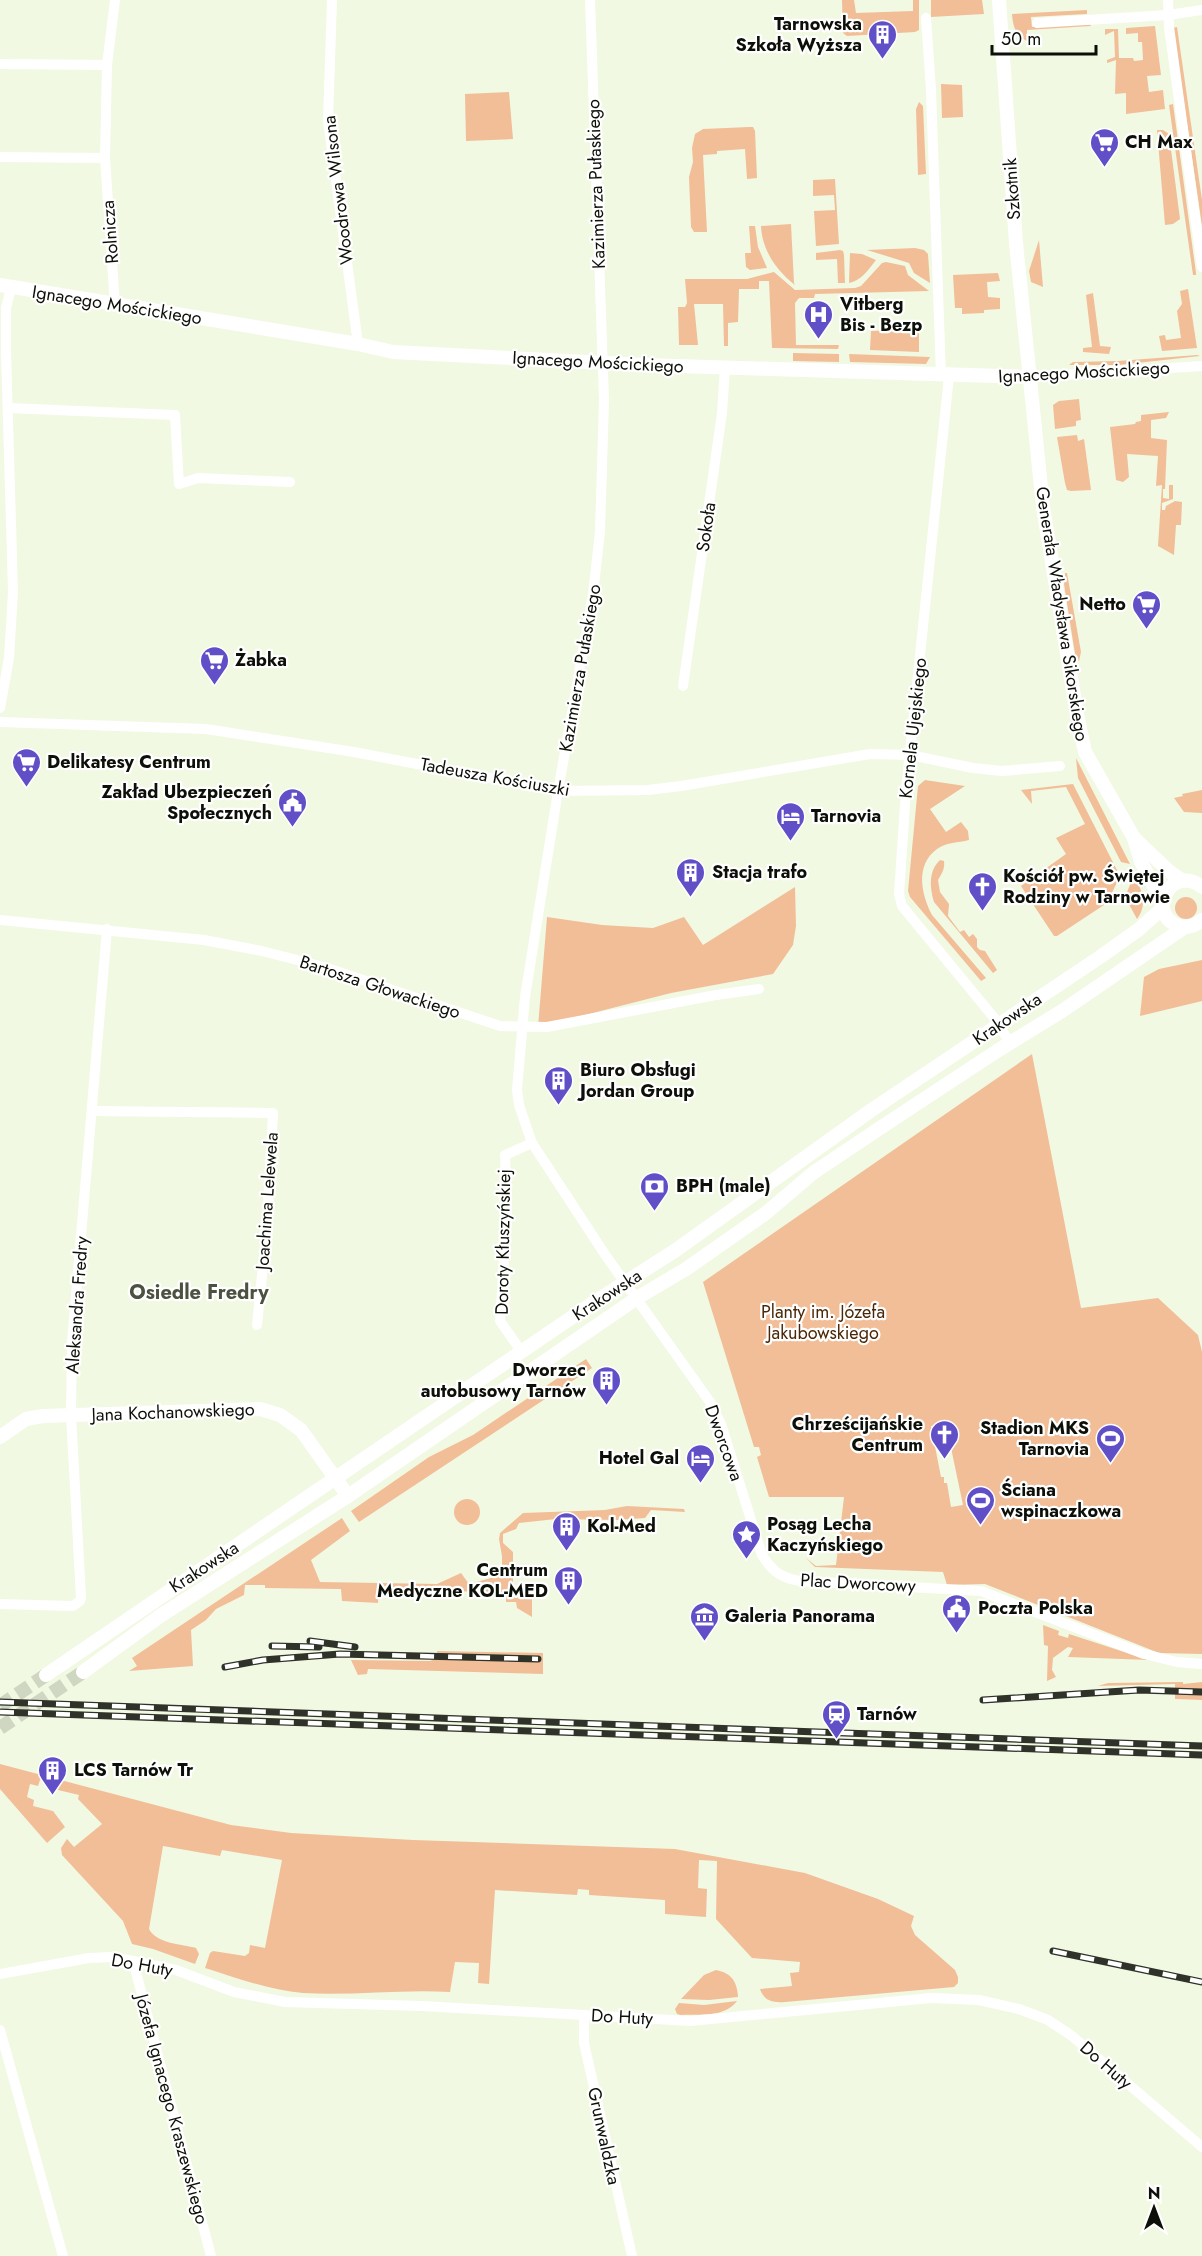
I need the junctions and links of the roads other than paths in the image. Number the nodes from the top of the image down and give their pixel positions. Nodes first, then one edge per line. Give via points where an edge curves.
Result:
1 (115, 0) edge
2 (332, 0) edge
3 (590, 0) edge
4 (999, 0) edge
5 (1168, 0) edge
6 (1202, 10) edge
7 (1168, 15) junction
8 (926, 18) dead end
9 (1037, 23) dead end
10 (0, 64) edge
11 (107, 65) junction
12 (0, 158) edge
13 (105, 158) junction
14 (1202, 267) edge
15 (5, 286) edge
16 (115, 306) junction
17 (357, 344) junction
18 (602, 363) junction
19 (1202, 366) edge
20 (725, 368) junction
21 (945, 376) junction
22 (1030, 377) junction
23 (8, 408) junction
24 (5, 456) edge
25 (290, 482) dead end
26 (5, 513) edge
27 (683, 686) dead end
28 (0, 708) edge
29 (0, 722) edge
30 (910, 755) junction
31 (1060, 766) dead end
32 (558, 791) junction
33 (1134, 838) junction
34 (1196, 883) edge
35 (1163, 905) junction
36 (0, 920) edge
37 (1202, 920) edge
38 (1192, 928) edge
39 (107, 929) junction
40 (759, 989) dead end
41 (998, 1023) junction
42 (521, 1027) junction
43 (1010, 1043) junction
44 (93, 1111) junction
45 (532, 1143) junction
46 (625, 1282) junction
47 (637, 1298) junction
48 (257, 1325) dead end
49 (521, 1351) junction
50 (71, 1415) junction
51 (0, 1437) edge
52 (337, 1478) junction
53 (348, 1496) junction
54 (755, 1537) joint
55 (0, 1604) edge
56 (1202, 1664) edge
57 (83, 1672) tunnel mouth
58 (46, 1675) tunnel mouth
59 (133, 1961) junction
60 (0, 1974) edge
61 (584, 2015) junction
62 (0, 2030) edge
63 (1202, 2147) edge
64 (63, 2256) edge
65 (211, 2256) edge
66 (632, 2256) edge

1 - 11 street, Rolnicza
2 - 17 street, Woodrowa Wilsona via 328,121
3 - 18 street, Kazimierza Pułaskiego
4 - 22 street, Szkotnik
5 - 7 street
6 - 7 street
7 - 9 street
7 - 14 street
8 - 21 street, Kornela Ujejskiego
10 - 11 street
11 - 13 street, Rolnicza
12 - 13 street
13 - 16 street, Rolnicza
15 - 16 street, Ignacego Mościckiego
15 - 23 street
16 - 17 street, Ignacego Mościckiego
17 - 18 street, Ignacego Mościckiego via 393,352
18 - 20 street, Ignacego Mościckiego
18 - 32 street, Kazimierza Pułaskiego via 597,562
19 - 22 street, Ignacego Mościckiego
20 - 21 street, Ignacego Mościckiego
20 - 27 street, Sokoła
21 - 22 street, Ignacego Mościckiego
21 - 30 street, Kornela Ujejskiego
22 - 33 street, Generała Władysława Sikorskiego via 1043,507 1085,752
23 - 24 street
23 - 25 street via 175,415 179,483 198,478
24 - 26 street
26 - 28 street via 13,592 9,658
29 - 32 street, Tadeusza Kościuszki via 206,729 354,752
30 - 31 street, Tadeusza Kościuszki via 1002,771
30 - 32 street, Tadeusza Kościuszki via 870,754 648,790
30 - 41 street, Kornela Ujejskiego via 900,855 902,906
32 - 42 street, Kazimierza Pułaskiego
33 - 34 street, Generała Władysława Sikorskiego via 1170,872
33 - 35 street, Generała Władysława Sikorskiego via 1141,862
34 - 35 street, Krakowska via 1169,887
35 - 38 street via 1171,921
35 - 41 street, Krakowska via 1109,951
36 - 39 street, Bartosza Głowackiego
37 - 38 street, Krakowska
38 - 43 street, Krakowska
39 - 42 street, Bartosza Głowackiego via 262,951 324,967 500,1026
39 - 44 street, Aleksandra Fredry
40 - 42 street, Bartosza Głowackiego via 557,1025
41 - 43 street, Kornela Ujejskiego
41 - 46 street, Krakowska
42 - 45 street, Kazimierza Pułaskiego via 517,1090
43 - 47 street, Krakowska via 813,1173 766,1213
44 - 48 street, Joachima Lelewela via 273,1113
44 - 50 street, Aleksandra Fredry via 72,1342
45 - 46 street, Kazimierza Pułaskiego
45 - 49 street, Doroty Kłuszyńskiej via 505,1155 507,1214 500,1321
46 - 47 street, Kazimierza Pułaskiego
46 - 49 street, Krakowska
47 - 53 street, Krakowska
47 - 54 street, Dworcowa via 704,1391 716,1414
49 - 52 street, Krakowska
50 - 51 street, Jana Kochanowskiego via 26,1419
50 - 52 street, Jana Kochanowskiego via 248,1408 270,1411 292,1421
50 - 55 street, Aleksandra Fredry via 80,1601 73,1606
52 - 53 street, Jana Kochanowskiego
52 - 58 street, Krakowska
53 - 57 street, Krakowska via 160,1616
54 - 56 street, Plac Dworcowy via 771,1568 788,1579 989,1594 1144,1654
59 - 60 street, Do Huty via 113,1956 89,1958
59 - 61 street, Do Huty via 176,1970 234,1992 285,2002
59 - 65 street, Józefa Ignacego Kraszewskiego
61 - 63 street, Do Huty via 690,2021 931,1998 979,2000 1048,2020
61 - 66 street, Grunwaldzka via 584,2043
62 - 64 street

